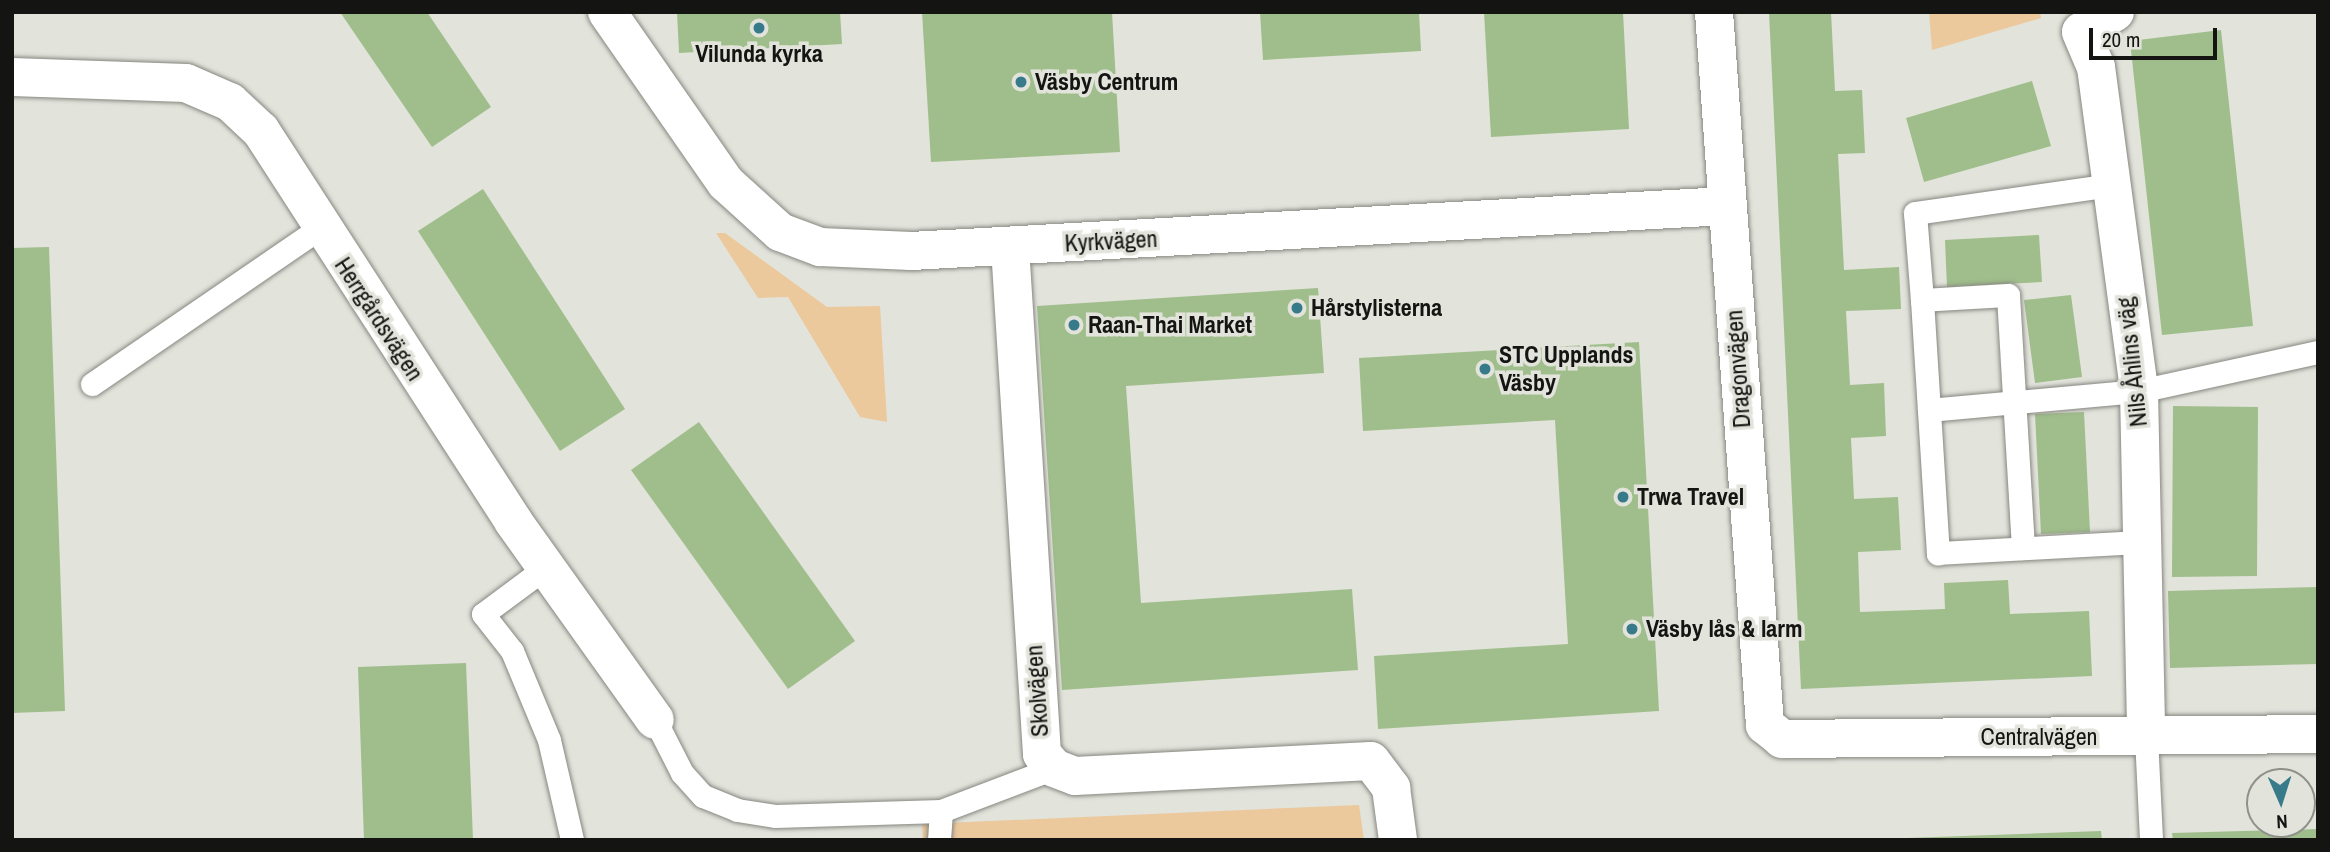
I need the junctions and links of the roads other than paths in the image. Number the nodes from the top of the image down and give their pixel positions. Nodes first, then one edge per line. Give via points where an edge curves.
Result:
1 (607, 12) edge
2 (1714, 12) edge
3 (2115, 12) edge
4 (12, 77) edge
5 (2111, 185) junction
6 (1725, 206) junction
7 (320, 228) junction
8 (1010, 247) junction
9 (1922, 300) junction
10 (2318, 352) edge
11 (92, 384) dead end
12 (2139, 391) junction
13 (2015, 404) junction
14 (1929, 410) junction
15 (2142, 542) junction
16 (2023, 548) junction
17 (549, 565) junction
18 (655, 720) joint
19 (1765, 725) joint
20 (2318, 734) edge
21 (2146, 737) junction
22 (1054, 768) junction
23 (941, 811) junction
24 (572, 840) edge
25 (939, 840) edge
26 (1398, 840) edge
27 (2151, 840) edge

1 - 8 street, Kyrkvägen via 726,183 780,232 862,252
2 - 6 street, Dragonvägen
3 - 5 street, Nils Åhlins väg via 2081,32 2096,67
4 - 7 street, Herrgårdsvägen via 140,77 186,83 230,103 261,131
5 - 9 lane via 1915,213
5 - 12 street, Nils Åhlins väg
6 - 8 street, Kyrkvägen
6 - 19 street, Dragonvägen
7 - 11 lane
7 - 17 street, Herrgårdsvägen via 513,521
8 - 22 street, Skolvägen via 1038,736
9 - 13 lane via 2008,295
9 - 14 lane
10 - 12 lane
12 - 13 lane
12 - 15 street, Nils Åhlins väg
13 - 14 lane
13 - 16 lane
14 - 16 lane via 1938,553
15 - 16 lane
15 - 21 street, Nils Åhlins väg
17 - 18 street, Herrgårdsvägen
17 - 24 lane via 483,614 512,651 549,740
18 - 23 lane via 696,788 737,810 775,816
19 - 21 street, Centralvägen via 1782,739
20 - 21 street, Centralvägen
21 - 27 lane
22 - 23 lane
22 - 26 street, Skolvägen via 1074,776 1371,761 1391,788
23 - 25 lane

